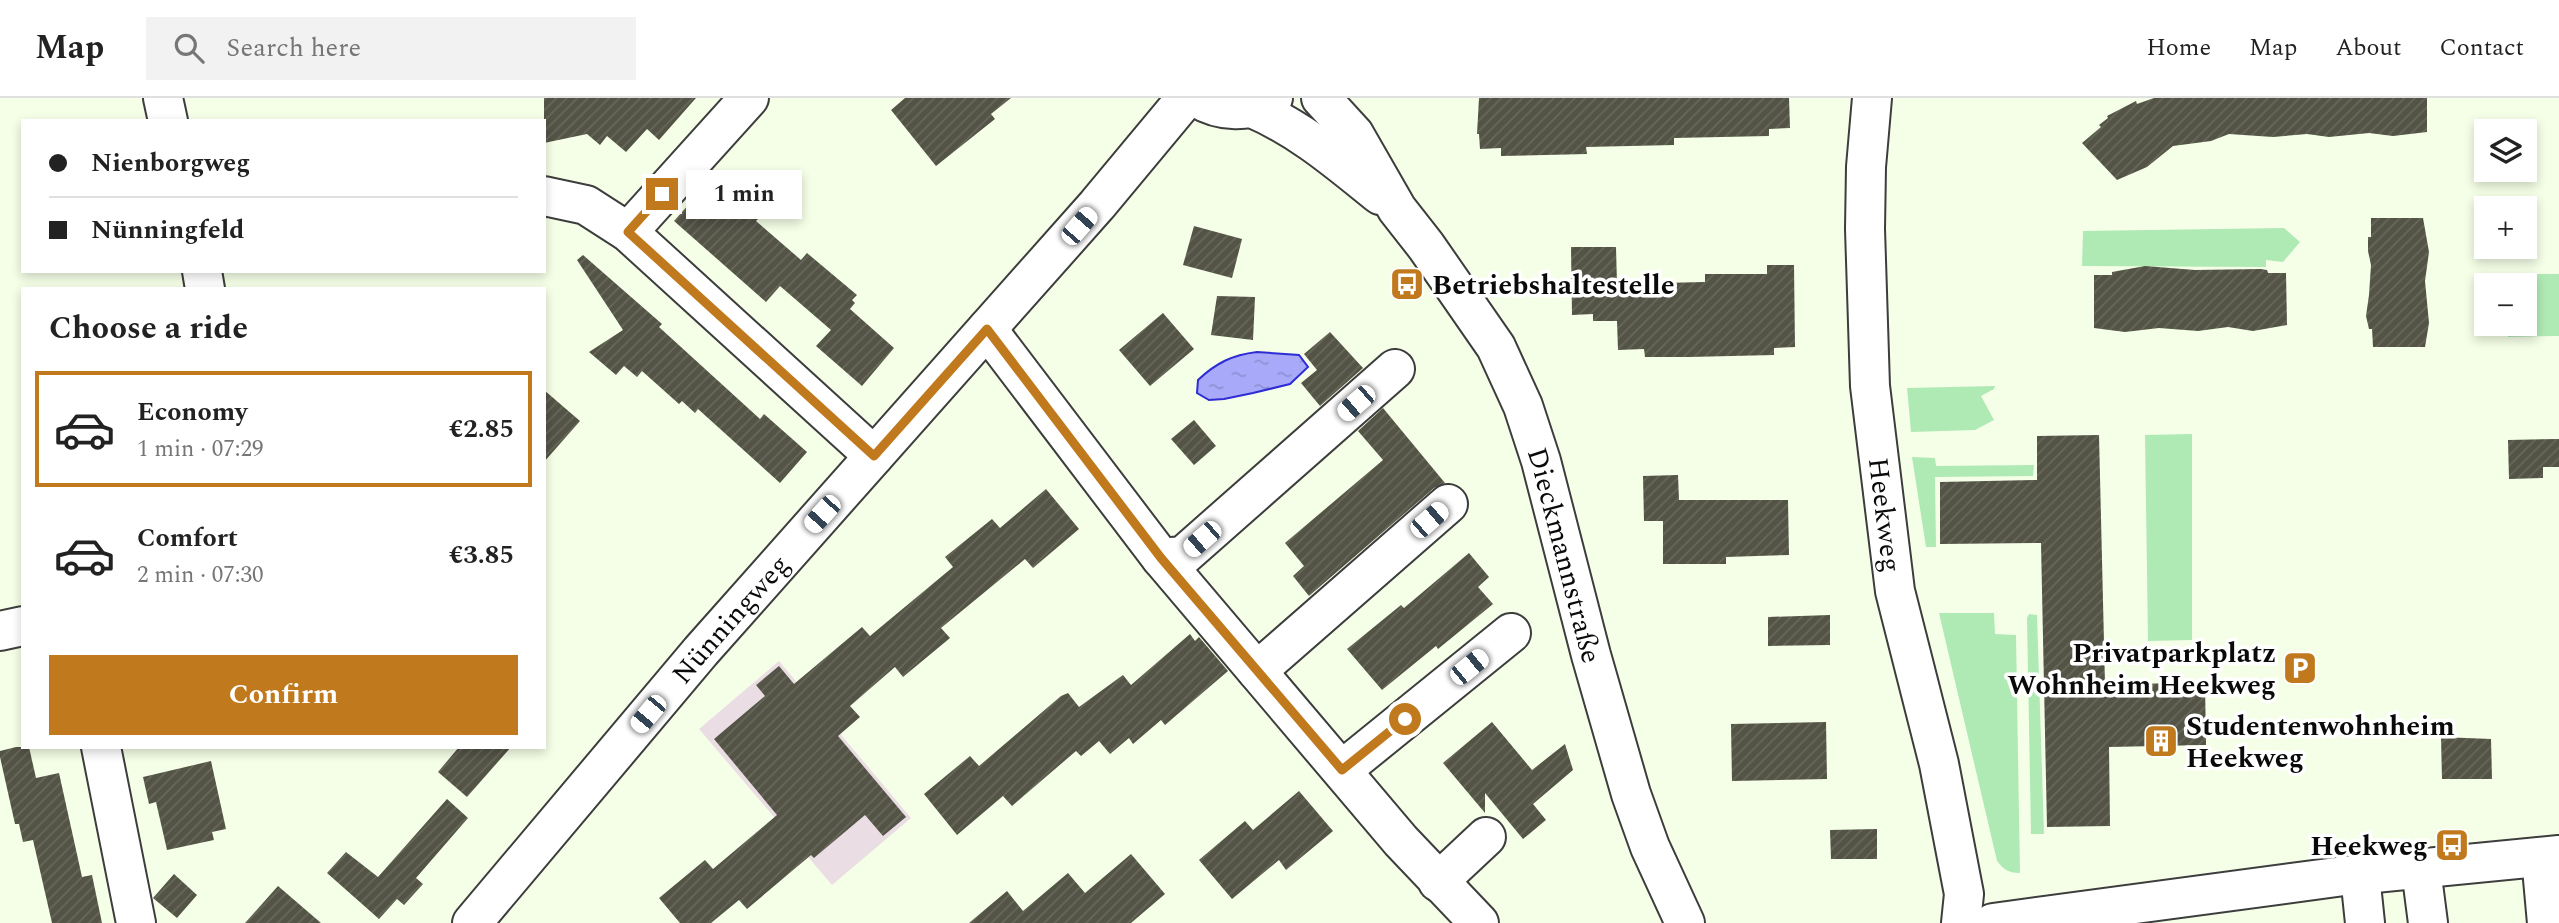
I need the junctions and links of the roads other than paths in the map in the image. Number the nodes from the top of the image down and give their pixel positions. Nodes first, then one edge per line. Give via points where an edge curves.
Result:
1 (163, 98) edge
2 (749, 98) edge
3 (1186, 98) edge
4 (1197, 98) edge
5 (1321, 98) edge
6 (1872, 98) edge
7 (1262, 103) edge
8 (168, 119) edge
9 (546, 197) edge
10 (1397, 209) junction
11 (628, 232) junction
12 (987, 329) junction
13 (1395, 369) dead end
14 (874, 456) junction
15 (1448, 504) dead end
16 (1161, 558) junction
17 (21, 626) edge
18 (0, 631) edge
19 (1511, 633) dead end
20 (1257, 671) junction
21 (101, 749) edge
22 (1342, 770) junction
23 (1486, 837) dead end
24 (2554, 845) edge
25 (2421, 869) junction
26 (2360, 875) junction
27 (1438, 882) junction
28 (2043, 919) edge
29 (136, 923) edge
30 (472, 923) edge
31 (1479, 923) edge
32 (1685, 923) edge
33 (1961, 923) edge
34 (1993, 923) edge
35 (2365, 923) edge
36 (2428, 923) edge
37 (2547, 923) edge

1 - 8 street
2 - 11 street
3 - 12 street, Nünningweg
4 - 7 street, Dieckmannstraße via 1230,110
5 - 10 street, Dieckmannstraße via 1354,134
6 - 33 street, Heekweg via 1864,229 1870,386 1895,591 1939,764 1964,894
7 - 10 street, Dieckmannstraße via 1274,118 1312,140
9 - 11 street via 586,205
10 - 32 street, Dieckmannstraße via 1496,347 1524,407 1630,794
11 - 14 street
12 - 14 street, Nünningweg
12 - 16 street
13 - 16 street via 1183,556
14 - 30 street, Nünningweg via 701,651
15 - 20 street
16 - 20 street
17 - 18 street
19 - 22 street
20 - 22 street
21 - 29 street
22 - 27 street
23 - 27 street
24 - 25 street
24 - 37 street
25 - 26 street
25 - 36 street
26 - 28 street
26 - 35 street
27 - 31 street
28 - 34 street

